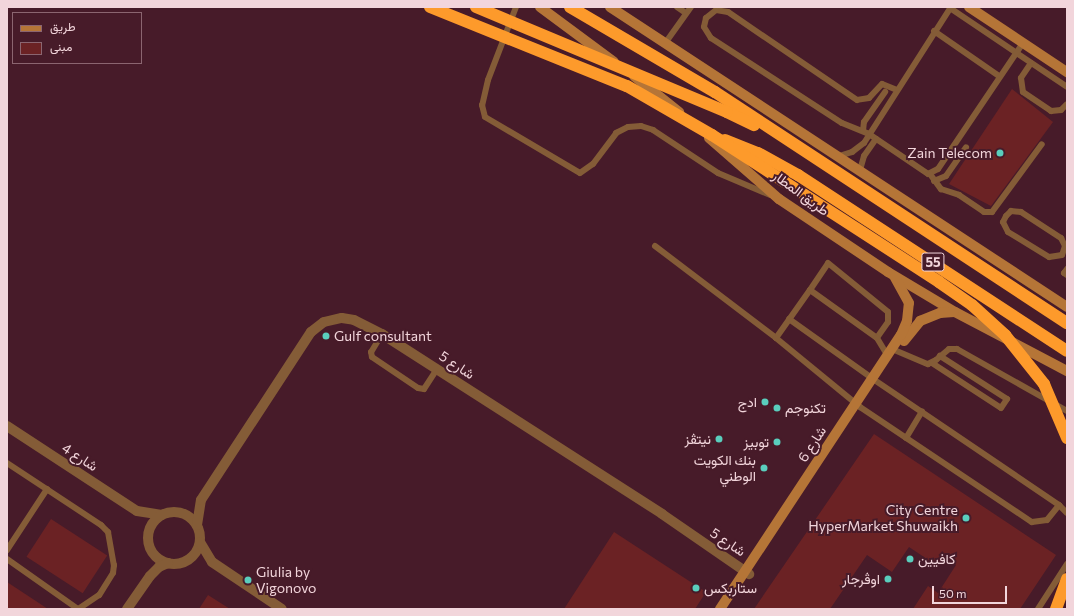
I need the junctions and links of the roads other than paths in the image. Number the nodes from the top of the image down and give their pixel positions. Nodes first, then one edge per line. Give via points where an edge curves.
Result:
1 (430, 7) edge
2 (476, 7) edge
3 (516, 7) edge
4 (540, 7) edge
5 (570, 7) edge
6 (610, 7) edge
7 (677, 7) edge
8 (691, 7) edge
9 (969, 7) edge
10 (951, 8) edge
11 (686, 13) junction
12 (934, 31) junction
13 (666, 42) junction
14 (1023, 43) junction
15 (1015, 53) junction
16 (1031, 63) junction
17 (1067, 72) edge
18 (999, 76) junction
19 (1067, 87) edge
20 (897, 90) junction
21 (885, 92) dead end
22 (1067, 104) edge
23 (866, 132) junction
24 (712, 135) junction
25 (876, 139) junction
26 (1042, 144) dead end
27 (966, 147) dead end
28 (810, 154) junction
29 (839, 156) junction
30 (860, 170) junction
31 (930, 174) junction
32 (934, 181) junction
33 (779, 199) junction
34 (1066, 242) edge
35 (655, 246) dead end
36 (1067, 269) edge
37 (888, 272) junction
38 (1067, 275) edge
39 (810, 290) junction
40 (1067, 307) edge
41 (954, 312) junction
42 (790, 319) junction
43 (1067, 323) edge
44 (382, 334) junction
45 (776, 338) junction
46 (877, 338) junction
47 (1067, 351) edge
48 (892, 352) junction
49 (940, 356) junction
50 (932, 363) junction
51 (438, 369) junction
52 (1067, 371) edge
53 (875, 380) junction
54 (858, 405) junction
55 (922, 411) junction
56 (1067, 411) edge
57 (7, 426) edge
58 (906, 438) junction
59 (1067, 438) edge
60 (7, 463) edge
61 (47, 489) junction
62 (201, 500) junction
63 (1059, 505) junction
64 (137, 511) junction
65 (179, 512) junction
66 (1067, 513) edge
67 (162, 515) junction
68 (196, 525) junction
69 (149, 531) junction
70 (200, 542) junction
71 (7, 550) edge
72 (151, 551) junction
73 (7, 559) edge
74 (188, 560) junction
75 (212, 562) junction
76 (168, 564) junction
77 (1067, 564) edge
78 (748, 572) junction
79 (150, 576) junction
80 (1067, 579) edge
81 (1067, 588) edge
82 (728, 603) edge
83 (1042, 603) junction
84 (78, 609) edge
85 (127, 609) edge
86 (282, 609) edge
87 (720, 609) edge
88 (1038, 609) edge
89 (1056, 609) edge

1 - 24 highway, bridge via 627,86
2 - 28 highway, bridge via 727,112
3 - 33 lane via 488,80 482,106 485,117 580,173 594,164 616,133 628,126 641,126 652,130 718,173
4 - 33 main road, طريق المطار / 55 via 662,98
5 - 28 highway via 715,92
6 - 13 main road, 55
7 - 11 lane
8 - 11 lane
9 - 14 main road
10 - 12 lane
10 - 15 lane
11 - 13 lane
12 - 18 lane
12 - 20 lane
13 - 29 main road, 55
14 - 15 lane
14 - 17 main road
15 - 16 lane
15 - 18 lane
16 - 19 lane
16 - 22 lane via 1021,78 1023,92 1051,111 1061,110
18 - 31 lane via 938,169
20 - 23 lane
20 - 23 lane via 882,84 869,98 857,100 728,12 720,10 708,15 704,27 711,38 842,123
21 - 23 lane via 864,122
23 - 25 lane
23 - 29 lane via 860,147
24 - 47 highway, طريق المطار / 55, bridge via 758,153 798,176
24 - 59 highway, bridge via 972,305 1005,335 1044,384 1059,414
25 - 30 lane via 864,156
25 - 31 lane via 923,173
26 - 32 lane via 992,212 984,212 959,195 941,189
27 - 32 lane via 946,176
28 - 43 highway, 55
29 - 30 main road, 55
30 - 40 main road, 55
31 - 32 lane
33 - 37 main road, طريق المطار / 55
34 - 34 lane via 1018,211 1011,211 1004,219 1004,226 1008,232 1049,257 1062,255
35 - 45 lane
36 - 38 lane via 1064,273
37 - 41 main road, طريق المطار / 55
37 - 48 main road, شارع 6 via 899,282 909,303 907,321
39 - 42 lane
39 - 46 lane
39 - 46 lane via 828,263 888,312 888,322
41 - 48 main road, شارع 6 via 940,313 920,321
41 - 52 main road, طريق المطار / 55
42 - 45 lane
42 - 53 lane
44 - 51 street, شارع 5
44 - 51 lane via 371,352 372,357 418,388 426,387
44 - 62 street, شارع 5 via 364,324 342,318 317,326
45 - 54 lane
46 - 48 lane
48 - 50 lane via 922,363
48 - 53 main road, شارع 6
49 - 50 lane
49 - 50 lane via 1007,399 1001,408
49 - 56 lane via 949,349 957,349
51 - 78 street, شارع 5
53 - 54 main road, شارع 6
53 - 55 lane
54 - 58 lane
54 - 78 main road, شارع 6
55 - 58 lane
55 - 63 lane
57 - 64 street, شارع 4
58 - 63 lane via 1032,522 1047,520
60 - 61 lane
61 - 71 lane
61 - 84 lane via 101,525 109,535 113,573 100,595
62 - 65 street, شارع 5
62 - 68 street, شارع 5
63 - 66 lane
64 - 67 street, شارع 4
64 - 69 street, شارع 4
65 - 67 street
65 - 68 street via 189,517
67 - 69 street
68 - 70 street
69 - 72 street
70 - 74 street via 196,552
70 - 75 street
72 - 76 street via 158,559
72 - 79 street
73 - 84 lane
74 - 75 street
74 - 76 street
75 - 86 street
76 - 79 street via 159,567
77 - 83 lane
78 - 82 main road, شارع 6
79 - 85 street
80 - 89 highway, bridge
81 - 83 lane
82 - 87 main road, شارع 6
83 - 88 lane

